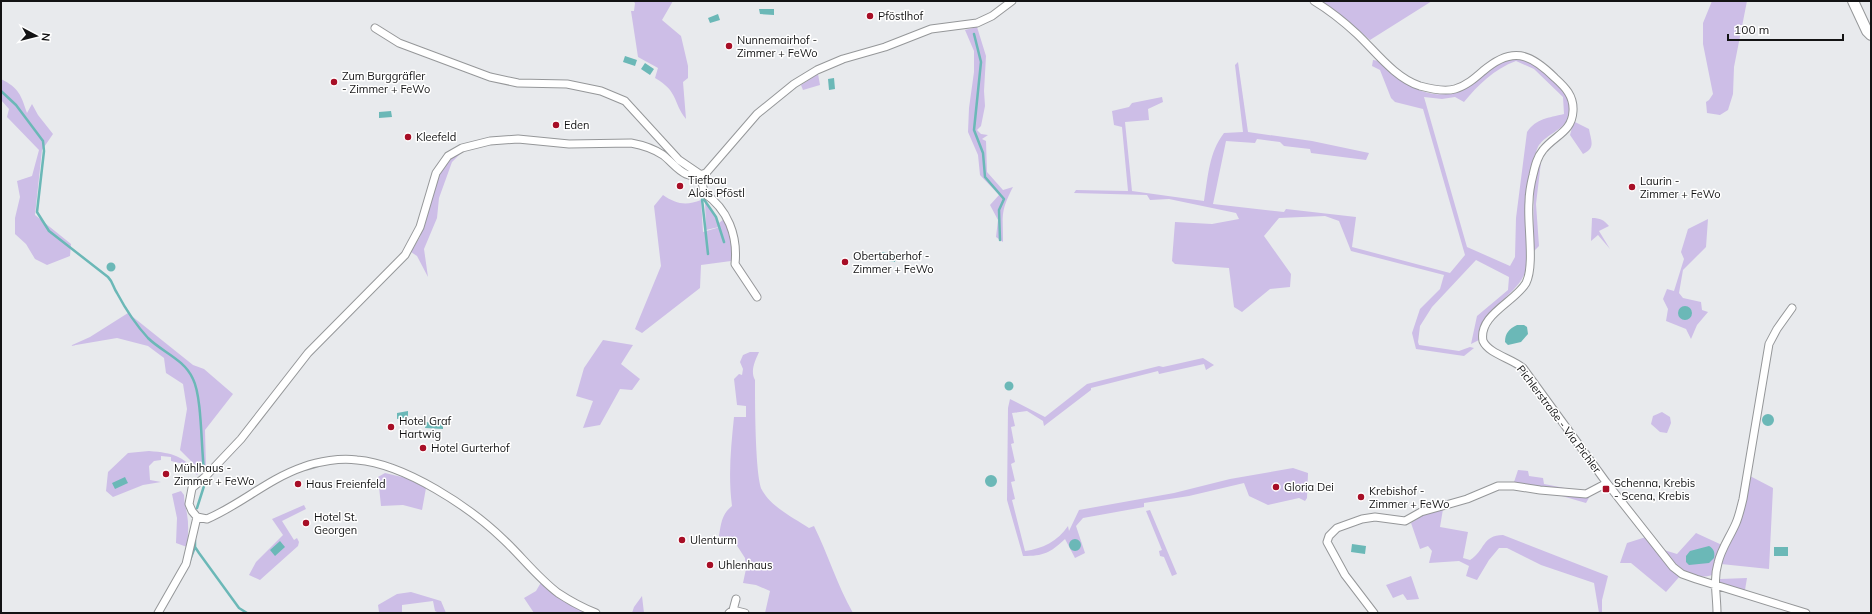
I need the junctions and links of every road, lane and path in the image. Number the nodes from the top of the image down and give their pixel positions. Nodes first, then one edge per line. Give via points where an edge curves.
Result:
1 (1012, 1) edge
2 (1314, 1) edge
3 (1854, 1) edge
4 (375, 28) dead end
5 (1871, 35) edge
6 (701, 175) junction
7 (757, 297) dead end
8 (1792, 308) dead end
9 (1607, 483) junction
10 (197, 517) junction
11 (1715, 584) junction
12 (736, 599) dead end
13 (731, 612) edge
14 (158, 613) edge
15 (596, 613) edge
16 (745, 613) edge
17 (1374, 613) edge
18 (1717, 613) edge
19 (1806, 613) edge

1 - 6 street via 992,16 977,23 931,29 817,70 794,84 757,114 706,173
2 - 9 street, Pichlerstraße - Via Pichler via 1357,34 1404,78 1418,85 1444,91 1455,89 1465,85 1499,59 1512,54 1523,55 1543,66 1570,94 1574,110 1569,126 1543,150 1532,176 1528,202 1530,265 1527,282 1519,293 1485,324 1482,336 1486,346 1522,368
3 - 5 street
4 - 6 street via 398,43 490,77 518,83 567,84 601,91 625,101 679,160
6 - 7 street via 704,193 719,206 733,233 737,249 735,264
6 - 10 street via 679,172 663,155 631,143 569,144 518,139 490,141 459,148 448,156 436,173 420,227 405,255 308,354 241,439 192,488 189,504
8 - 11 street via 1769,344 1743,499 1737,522 1717,564
9 - 11 street, Pichlerstraße - Via Pichler via 1673,567 1682,574
9 - 17 street, Pichlerstraße - Via Pichler via 1586,494 1498,486 1461,501 1430,508 1405,521 1370,517 1342,526 1329,536 1327,542 1345,575
10 - 14 street via 186,564
10 - 15 street via 207,519 214,516 278,478 304,466 357,460 383,466 416,479 471,512 558,593
11 - 18 street
11 - 19 street, Pichlerstraße - Via Pichler
12 - 13 street
13 - 16 street

